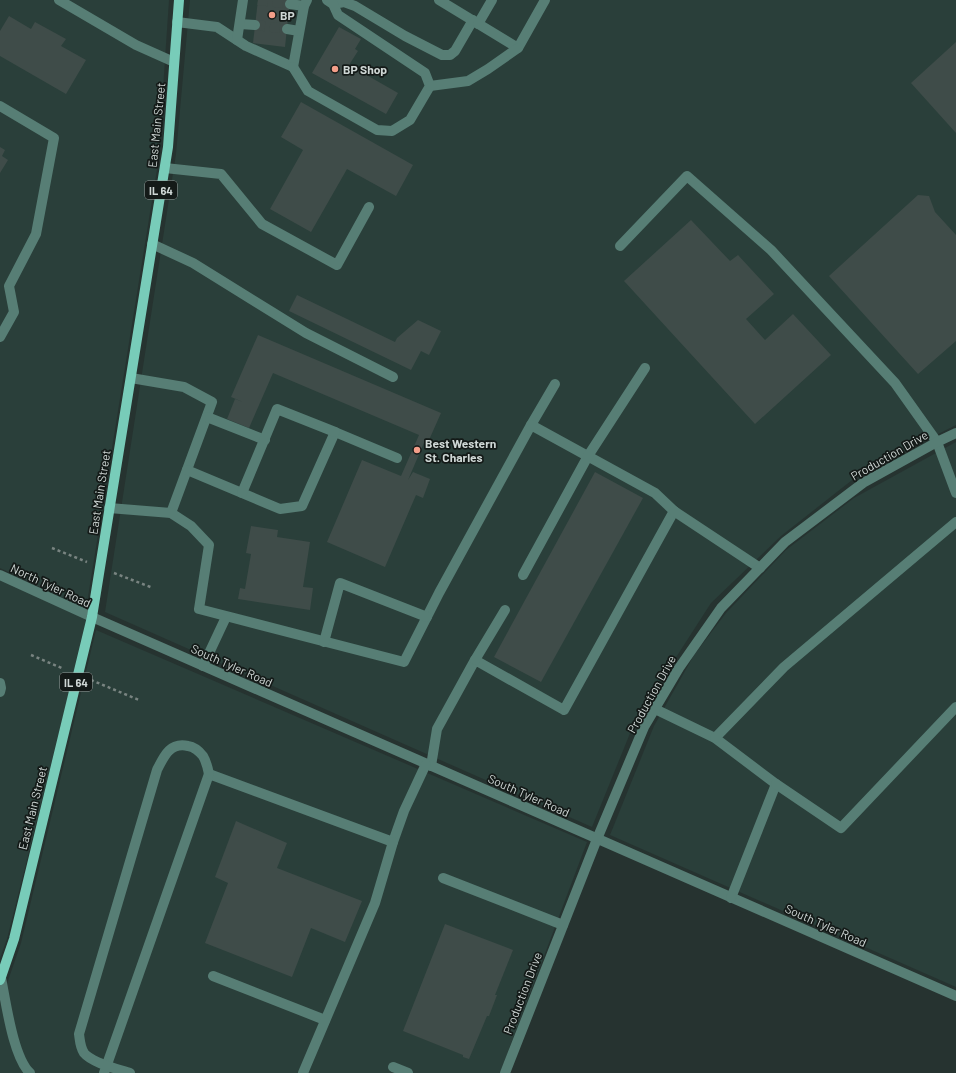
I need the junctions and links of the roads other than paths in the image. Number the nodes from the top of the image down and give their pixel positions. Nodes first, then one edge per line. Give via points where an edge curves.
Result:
1 (59, 0) edge
2 (179, 0) edge
3 (243, 0) edge
4 (492, 0) edge
5 (545, 0) edge
6 (442, 1) edge
7 (330, 2) edge
8 (305, 3) edge
9 (290, 4) dead end
10 (177, 22) junction
11 (475, 22) junction
12 (240, 24) junction
13 (255, 25) tunnel mouth
14 (287, 29) tunnel mouth
15 (300, 31) junction
16 (237, 40) junction
17 (518, 48) junction
18 (174, 62) junction
19 (293, 67) junction
20 (430, 86) junction
21 (0, 106) edge
22 (165, 168) junction
23 (370, 207) dead end
24 (152, 244) junction
25 (620, 246) dead end
26 (0, 337) edge
27 (644, 368) dead end
28 (393, 377) dead end
29 (131, 378) junction
30 (555, 384) dead end
31 (207, 417) junction
32 (531, 425) junction
33 (335, 432) junction
34 (956, 433) edge
35 (264, 440) junction
36 (937, 442) junction
37 (588, 456) junction
38 (398, 458) dead end
39 (187, 470) junction
40 (242, 493) junction
41 (956, 493) edge
42 (109, 508) junction
43 (674, 511) junction
44 (171, 513) junction
45 (956, 522) edge
46 (760, 568) junction
47 (0, 575) edge
48 (523, 575) dead end
49 (505, 610) dead end
50 (92, 617) junction
51 (226, 617) junction
52 (427, 617) junction
53 (324, 642) junction
54 (475, 660) junction
55 (203, 666) junction
56 (0, 682) edge
57 (0, 692) edge
58 (956, 707) edge
59 (655, 709) junction
60 (715, 738) junction
61 (428, 765) junction
62 (209, 774) junction
63 (776, 784) junction
64 (597, 839) junction
65 (392, 842) junction
66 (443, 878) dead end
67 (731, 898) junction
68 (563, 925) junction
69 (213, 976) dead end
70 (0, 979) edge
71 (956, 996) edge
72 (326, 1020) junction
73 (393, 1067) dead end
74 (105, 1069) edge
75 (30, 1073) edge
76 (130, 1073) edge
77 (303, 1073) edge
78 (408, 1073) edge
79 (505, 1073) edge

1 - 18 street via 136,45
2 - 10 main road, East Main Street / IL 64
3 - 12 street
4 - 11 street
5 - 17 street
6 - 11 street
7 - 11 street via 344,2 355,6 442,55 450,55 455,51
7 - 20 street via 338,15 425,73
8 - 9 street
8 - 15 street
10 - 16 street via 217,27
10 - 18 main road, East Main Street / IL 64
11 - 17 street
12 - 13 street
12 - 16 street
14 - 15 street
15 - 19 street
16 - 19 street
17 - 20 street via 468,80
18 - 22 main road, East Main Street / IL 64
19 - 20 street via 308,91 377,130 392,131 410,120
21 - 26 street via 54,138 36,234 9,286 14,312
22 - 23 street via 221,174 262,224 337,265
22 - 24 main road, East Main Street / IL 64
24 - 28 street via 193,263 306,333
24 - 29 main road, East Main Street / IL 64
25 - 36 street via 688,176 771,250 895,383
27 - 37 street
29 - 31 street via 184,387 212,402
29 - 42 main road, East Main Street / IL 64
30 - 32 street
31 - 35 street
31 - 39 street
32 - 37 street
32 - 52 street
33 - 35 street via 277,409
33 - 38 street
33 - 40 street via 302,506 280,508
34 - 36 street, Production Drive
35 - 40 street
36 - 41 street
36 - 46 street, Production Drive via 862,483 786,542
37 - 43 street via 655,493
37 - 48 street
39 - 40 street
39 - 44 street
42 - 44 street
42 - 50 main road, East Main Street / IL 64
43 - 46 street
43 - 54 street via 564,710
44 - 51 street via 192,526 209,545 199,609
45 - 60 street via 784,667
46 - 59 street, Production Drive via 721,608 679,668
47 - 50 street, North Tyler Road
49 - 54 street
50 - 55 street, South Tyler Road
50 - 70 main road, East Main Street / IL 64 via 14,939
51 - 53 street
51 - 55 street
52 - 53 street via 404,662
52 - 53 street via 340,583
54 - 61 street via 437,728
55 - 61 street, South Tyler Road
56 - 57 street
58 - 63 street via 841,828
59 - 60 street
59 - 64 street, Production Drive via 644,727
60 - 63 street
61 - 64 street, South Tyler Road
61 - 65 street via 404,811
62 - 65 street
62 - 74 street
62 - 74 street via 204,757 195,748 180,744 171,748 157,770 79,1034 84,1053
63 - 67 street
64 - 67 street, South Tyler Road
64 - 68 street, Production Drive
65 - 72 street via 375,903
66 - 68 street
67 - 71 street, South Tyler Road
68 - 79 street, Production Drive
69 - 72 street
70 - 75 street via 15,1046
72 - 77 street
73 - 78 street
74 - 76 street

